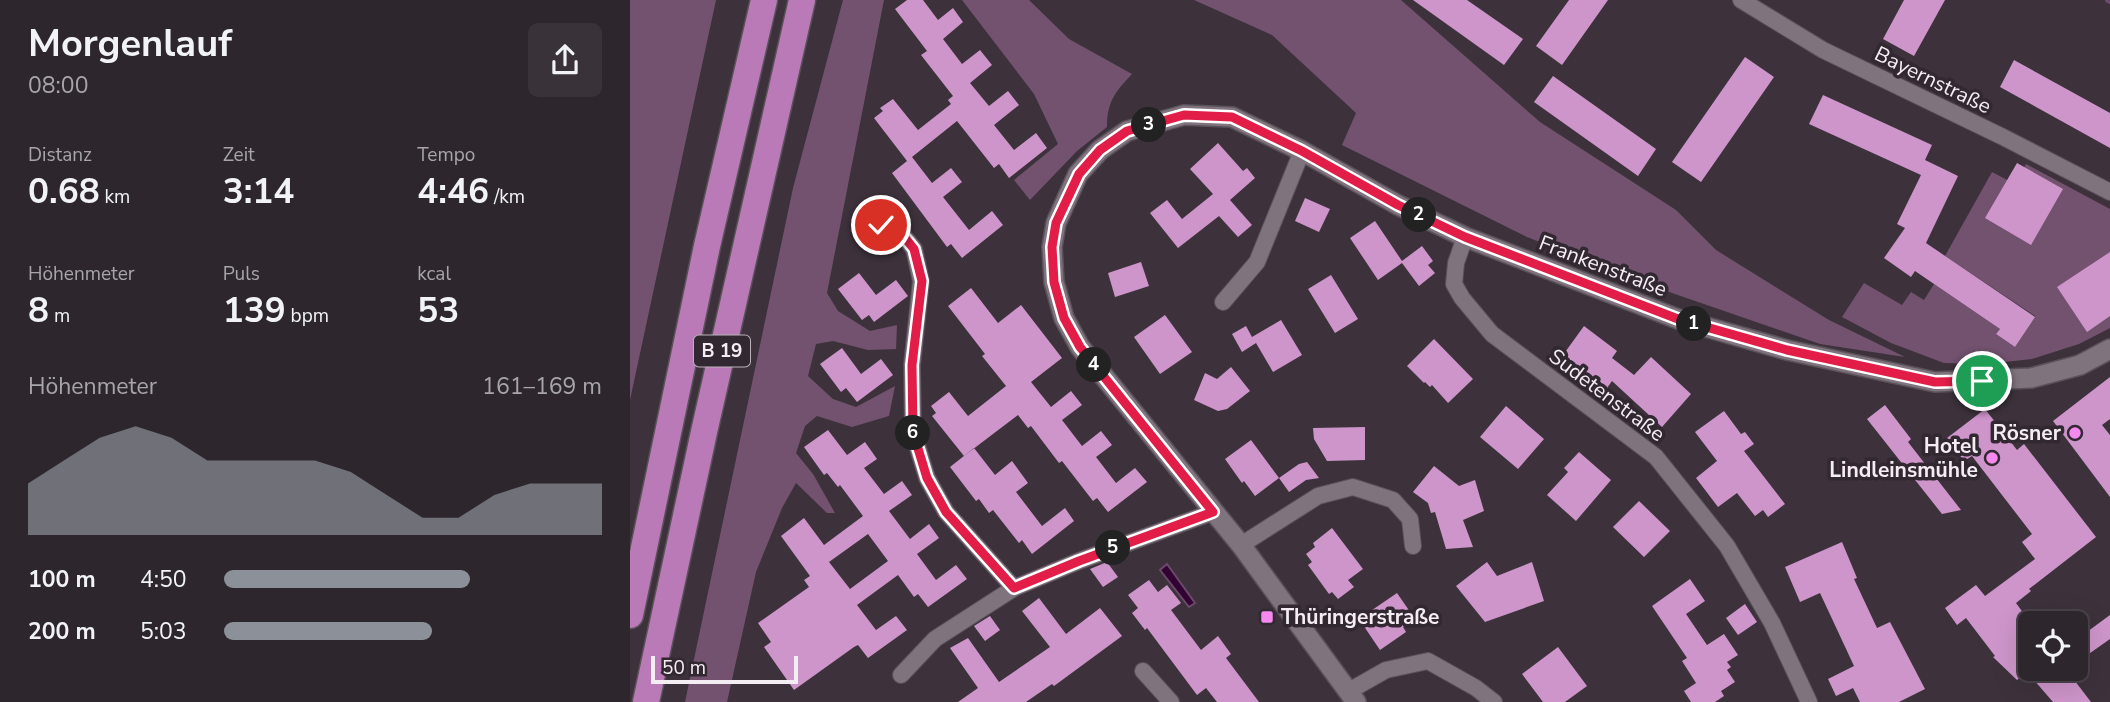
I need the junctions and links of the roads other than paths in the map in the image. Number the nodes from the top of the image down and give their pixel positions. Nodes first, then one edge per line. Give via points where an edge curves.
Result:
1 (764, 0) edge
2 (802, 0) edge
3 (1741, 0) edge
4 (1302, 151) junction
5 (2110, 192) edge
6 (881, 225) dead end
7 (1465, 237) junction
8 (1223, 302) dead end
9 (2110, 349) edge
10 (1213, 512) junction
11 (1241, 545) junction
12 (1413, 546) dead end
13 (1014, 588) junction
14 (630, 615) edge
15 (1143, 671) dead end
16 (901, 675) dead end
17 (1352, 696) edge
18 (646, 702) edge
19 (1171, 702) edge
20 (1494, 702) edge
21 (1809, 702) edge

1 - 14 highway, B 19
2 - 18 highway, B 19
3 - 5 street, Bayernstraße via 1823,50
4 - 7 street, Frankenstraße
4 - 8 street via 1257,262
4 - 10 street, Frankenstraße via 1232,117 1184,115 1127,131 1100,150 1079,174 1056,223 1054,282 1064,318 1080,347
6 - 13 street via 898,229 914,249 922,281 912,365 913,432 927,478 946,512
7 - 9 street, Frankenstraße via 1678,319 1787,350 1935,382 2031,378 2080,365
7 - 21 street, Sudetenstraße via 1454,284 1462,298 1492,334 1656,457 1727,546 1772,623
10 - 11 street, Frankenstraße
10 - 13 street
11 - 12 street via 1318,496 1353,487 1393,500 1410,519
11 - 17 street, Frankenstraße
13 - 16 street via 935,639
15 - 19 street
17 - 20 street, Frankenstraße via 1386,670 1427,662

